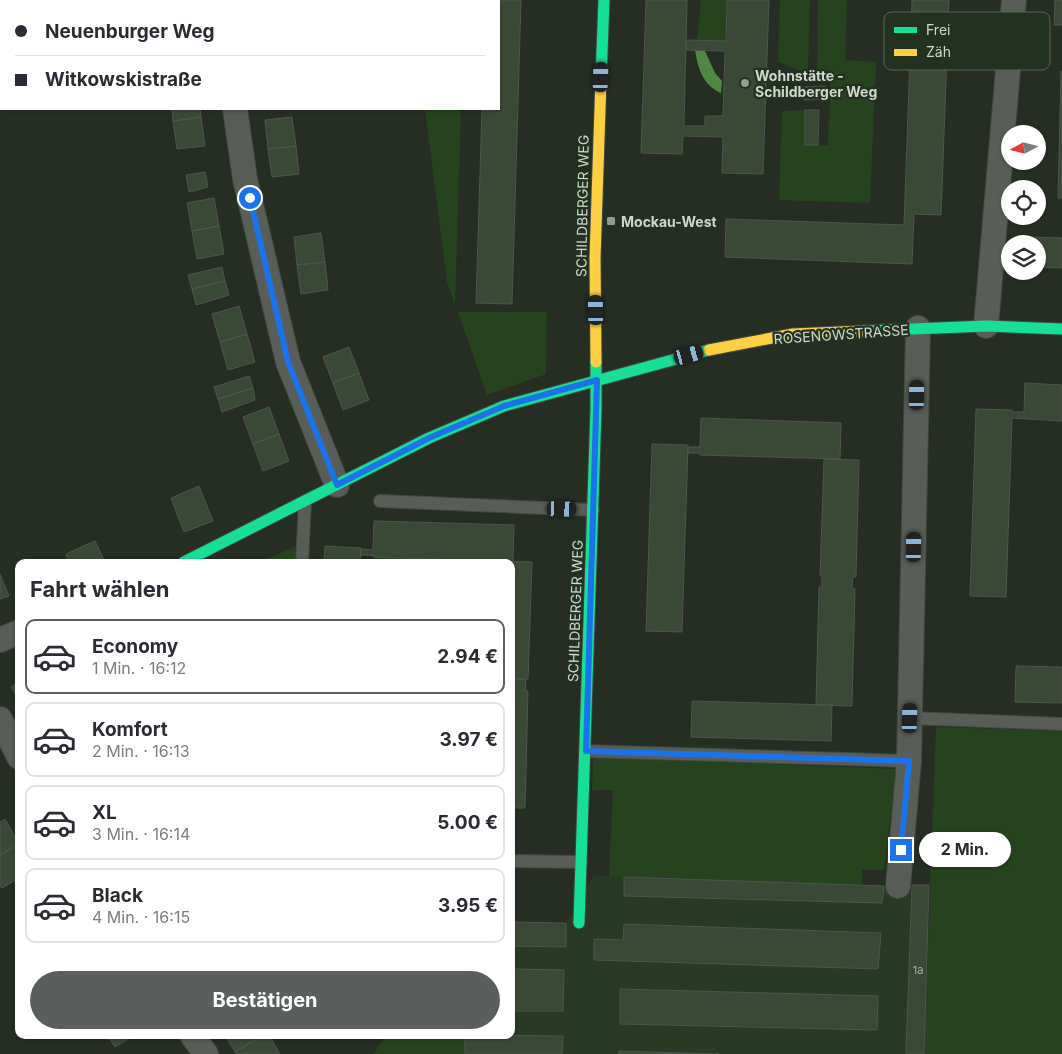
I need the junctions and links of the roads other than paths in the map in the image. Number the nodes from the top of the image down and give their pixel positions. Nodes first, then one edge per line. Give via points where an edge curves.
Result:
1 (604, 0) edge
2 (1008, 70) edge
3 (235, 110) edge
4 (986, 326) junction
5 (918, 328) junction
6 (1062, 329) edge
7 (597, 380) junction
8 (337, 485) junction
9 (305, 501) junction
10 (380, 501) dead end
11 (593, 510) junction
12 (190, 559) edge
13 (302, 559) edge
14 (15, 634) edge
15 (0, 640) edge
16 (910, 718) junction
17 (0, 719) edge
18 (1062, 724) edge
19 (15, 749) edge
20 (586, 751) junction
21 (909, 761) junction
22 (515, 861) edge
23 (581, 862) junction
24 (898, 886) dead end
25 (579, 922) dead end
26 (195, 1039) edge
27 (206, 1054) edge

1 - 7 street, SCHILDBERGER WEG via 595,258
2 - 4 street
3 - 8 street via 245,179 288,362
4 - 5 street, ROSENOWSTRASSE
4 - 6 street, ROSENOWSTRASSE
5 - 7 street, ROSENOWSTRASSE via 794,334 701,352
5 - 16 street
7 - 8 street, ROSENOWSTRASSE via 504,406 429,438
7 - 11 street, SCHILDBERGER WEG
8 - 9 street, ROSENOWSTRASSE
9 - 12 street, ROSENOWSTRASSE
9 - 13 lane
10 - 11 lane
11 - 20 street, SCHILDBERGER WEG
14 - 15 street
16 - 18 lane
16 - 21 street
17 - 19 street
20 - 21 lane
20 - 23 street, SCHILDBERGER WEG
21 - 24 street
22 - 23 lane
23 - 25 street, SCHILDBERGER WEG
26 - 27 street

